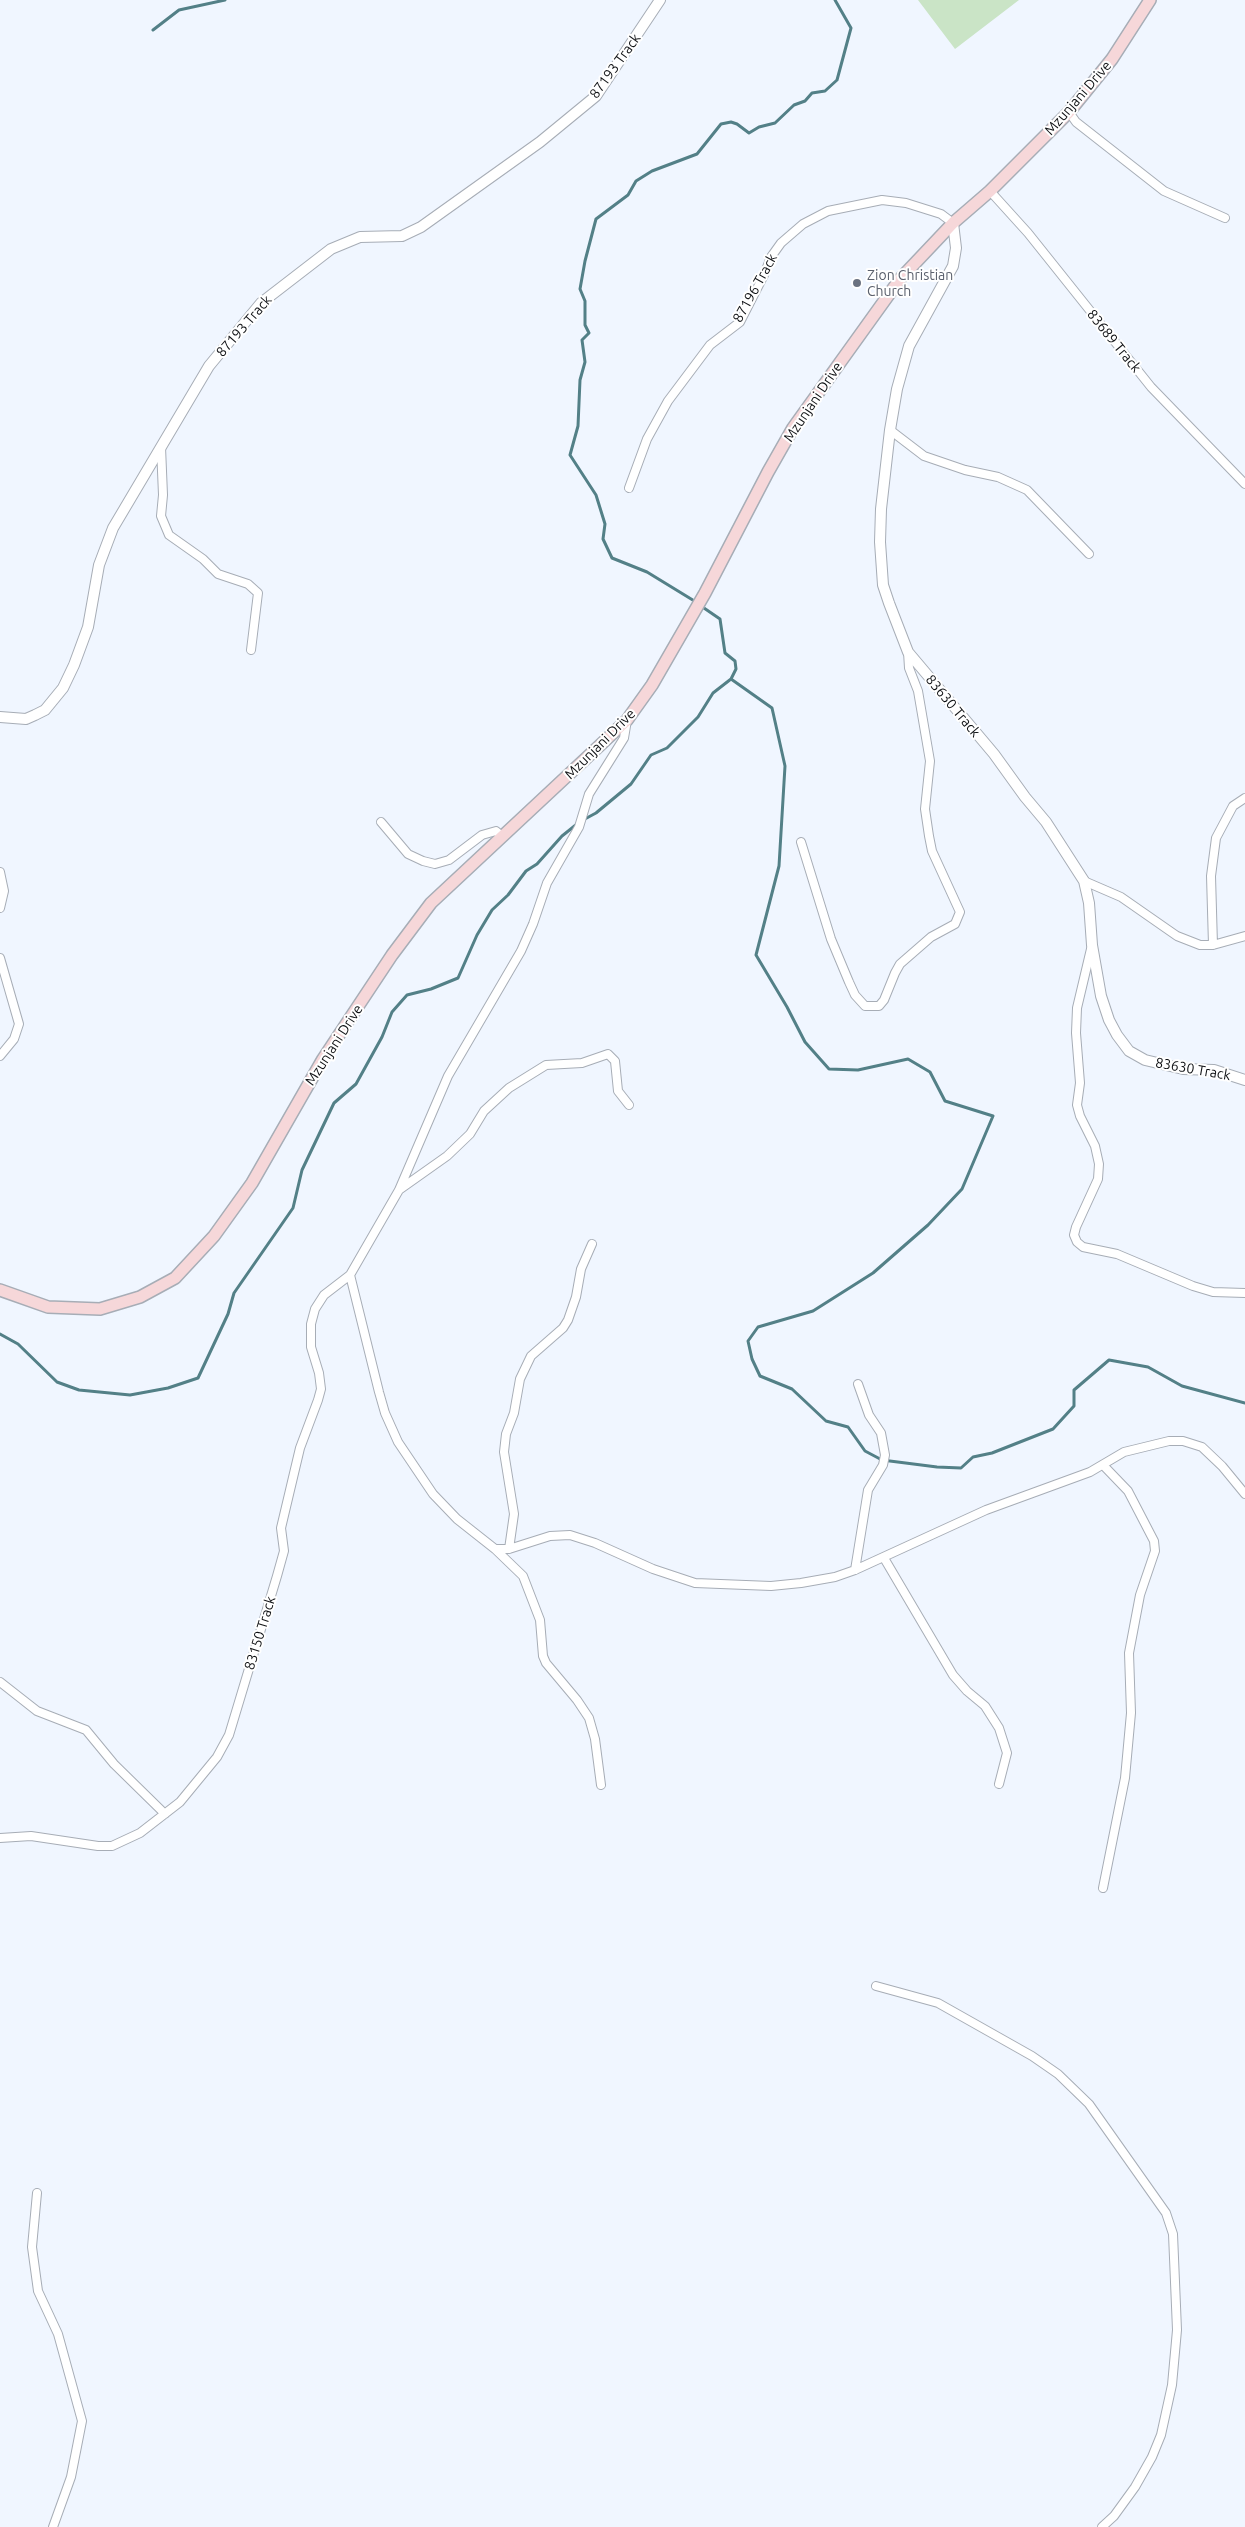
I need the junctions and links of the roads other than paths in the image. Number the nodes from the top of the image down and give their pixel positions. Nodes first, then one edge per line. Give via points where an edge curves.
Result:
1 (660, 0) edge
2 (1150, 0) edge
3 (1069, 112) junction
4 (990, 191) junction
5 (1225, 218) dead end
6 (953, 223) junction
7 (890, 430) junction
8 (161, 448) junction
9 (1245, 484) edge
10 (629, 488) dead end
11 (1089, 554) dead end
12 (251, 650) dead end
13 (908, 652) junction
14 (0, 717) edge
15 (627, 720) junction
16 (1245, 798) edge
17 (381, 822) dead end
18 (502, 836) junction
19 (801, 842) dead end
20 (0, 872) edge
21 (1084, 881) junction
22 (0, 908) edge
23 (1245, 936) edge
24 (1092, 945) junction
25 (1213, 945) junction
26 (0, 958) edge
27 (0, 1056) edge
28 (1245, 1080) edge
29 (629, 1105) dead end
30 (399, 1190) junction
31 (592, 1244) dead end
32 (350, 1275) junction
33 (0, 1290) edge
34 (1245, 1293) edge
35 (858, 1384) dead end
36 (1103, 1465) junction
37 (1245, 1494) edge
38 (495, 1549) junction
39 (509, 1549) junction
40 (884, 1558) junction
41 (854, 1570) junction
42 (0, 1682) edge
43 (999, 1784) dead end
44 (601, 1786) dead end
45 (165, 1814) junction
46 (0, 1838) edge
47 (1103, 1888) dead end
48 (876, 1986) dead end
49 (37, 2193) dead end
50 (53, 2527) edge
51 (1102, 2527) edge

1 - 8 street, 87193 Track via 596,96 540,142 421,227 402,236 360,237 331,249 261,303 209,366
2 - 3 main road, Mzunjani Drive via 1112,59
3 - 4 main road, Mzunjani Drive
3 - 5 street via 1076,122 1164,191
4 - 6 main road, Mzunjani Drive
4 - 9 street, 83689 Track via 1028,233 1151,387
6 - 7 street, 83630 Track via 956,248 953,266 909,346
6 - 10 street, 87196 Track via 941,214 906,202 882,200 828,211 803,224 771,256 740,322 710,345 668,401 647,439
6 - 15 main road, Mzunjani Drive via 900,279 794,428 705,593 652,685
7 - 11 street via 924,456 998,477 1027,490
7 - 13 street, 83630 Track via 882,509 881,566 888,603
8 - 12 street via 161,516 169,535 218,574 248,584 258,593
8 - 14 street, 87193 Track via 113,528 99,565 88,627 63,688 45,710 35,715 26,719
13 - 19 street via 930,761 925,810 932,851 960,912 955,924 931,937 905,958 879,1006 870,1007 860,1002 848,982
13 - 21 street, 83630 Track via 994,754 1046,822
15 - 18 main road, Mzunjani Drive
15 - 30 street via 624,738 589,794 579,827 547,884 521,951 448,1076
16 - 25 street via 1233,806 1216,838 1211,876
17 - 18 street via 408,854 435,864 450,860 482,835 496,831
18 - 33 main road, Mzunjani Drive via 431,903 392,955 323,1059 252,1183 214,1236 175,1278 140,1297 100,1309 48,1307
20 - 22 street via 4,890
21 - 24 street, 83630 Track
21 - 25 street via 1121,897 1177,936 1200,945
23 - 25 street
24 - 28 street, 83630 Track via 1109,1020 1130,1051 1162,1065 1214,1070
24 - 34 street via 1080,991 1076,1033 1080,1083 1078,1105 1095,1146 1098,1179 1078,1220 1074,1235 1076,1242 1084,1247 1117,1254 1193,1286 1213,1292
26 - 27 street via 19,1024 14,1039
29 - 30 street via 618,1091 615,1061 608,1054 582,1062 546,1065 509,1088 484,1111 470,1134 447,1156
30 - 32 street
31 - 39 street via 581,1269 568,1320 531,1356 520,1379 504,1452 514,1514
32 - 38 street via 385,1413 398,1442 433,1494 457,1519
32 - 45 street, 83150 Track via 324,1295 311,1324 311,1347 321,1389 300,1448 281,1528 284,1551 229,1735 217,1757 180,1802
35 - 41 street via 869,1415 881,1433 885,1455 883,1465 868,1490
36 - 37 street via 1124,1452 1150,1444 1169,1441 1193,1443 1208,1452
36 - 40 street via 965,1519
36 - 47 street via 1128,1491 1154,1541 1155,1551 1140,1595 1130,1644 1130,1713 1125,1778
38 - 39 street
38 - 44 street via 523,1576 540,1620 543,1656 589,1718
39 - 41 street via 550,1536 570,1535 678,1578 712,1584 778,1585
40 - 41 street
40 - 43 street via 953,1675 985,1706 999,1728 1007,1753
42 - 45 street via 37,1711 86,1730 114,1764
45 - 46 street, 83150 Track via 140,1833 112,1846 31,1836
48 - 51 street via 952,2009 1058,2074 1090,2104 1166,2213 1172,2234 1177,2330 1166,2417 1152,2457 1114,2516
49 - 50 street via 32,2247 38,2291 58,2334 82,2421 71,2477

